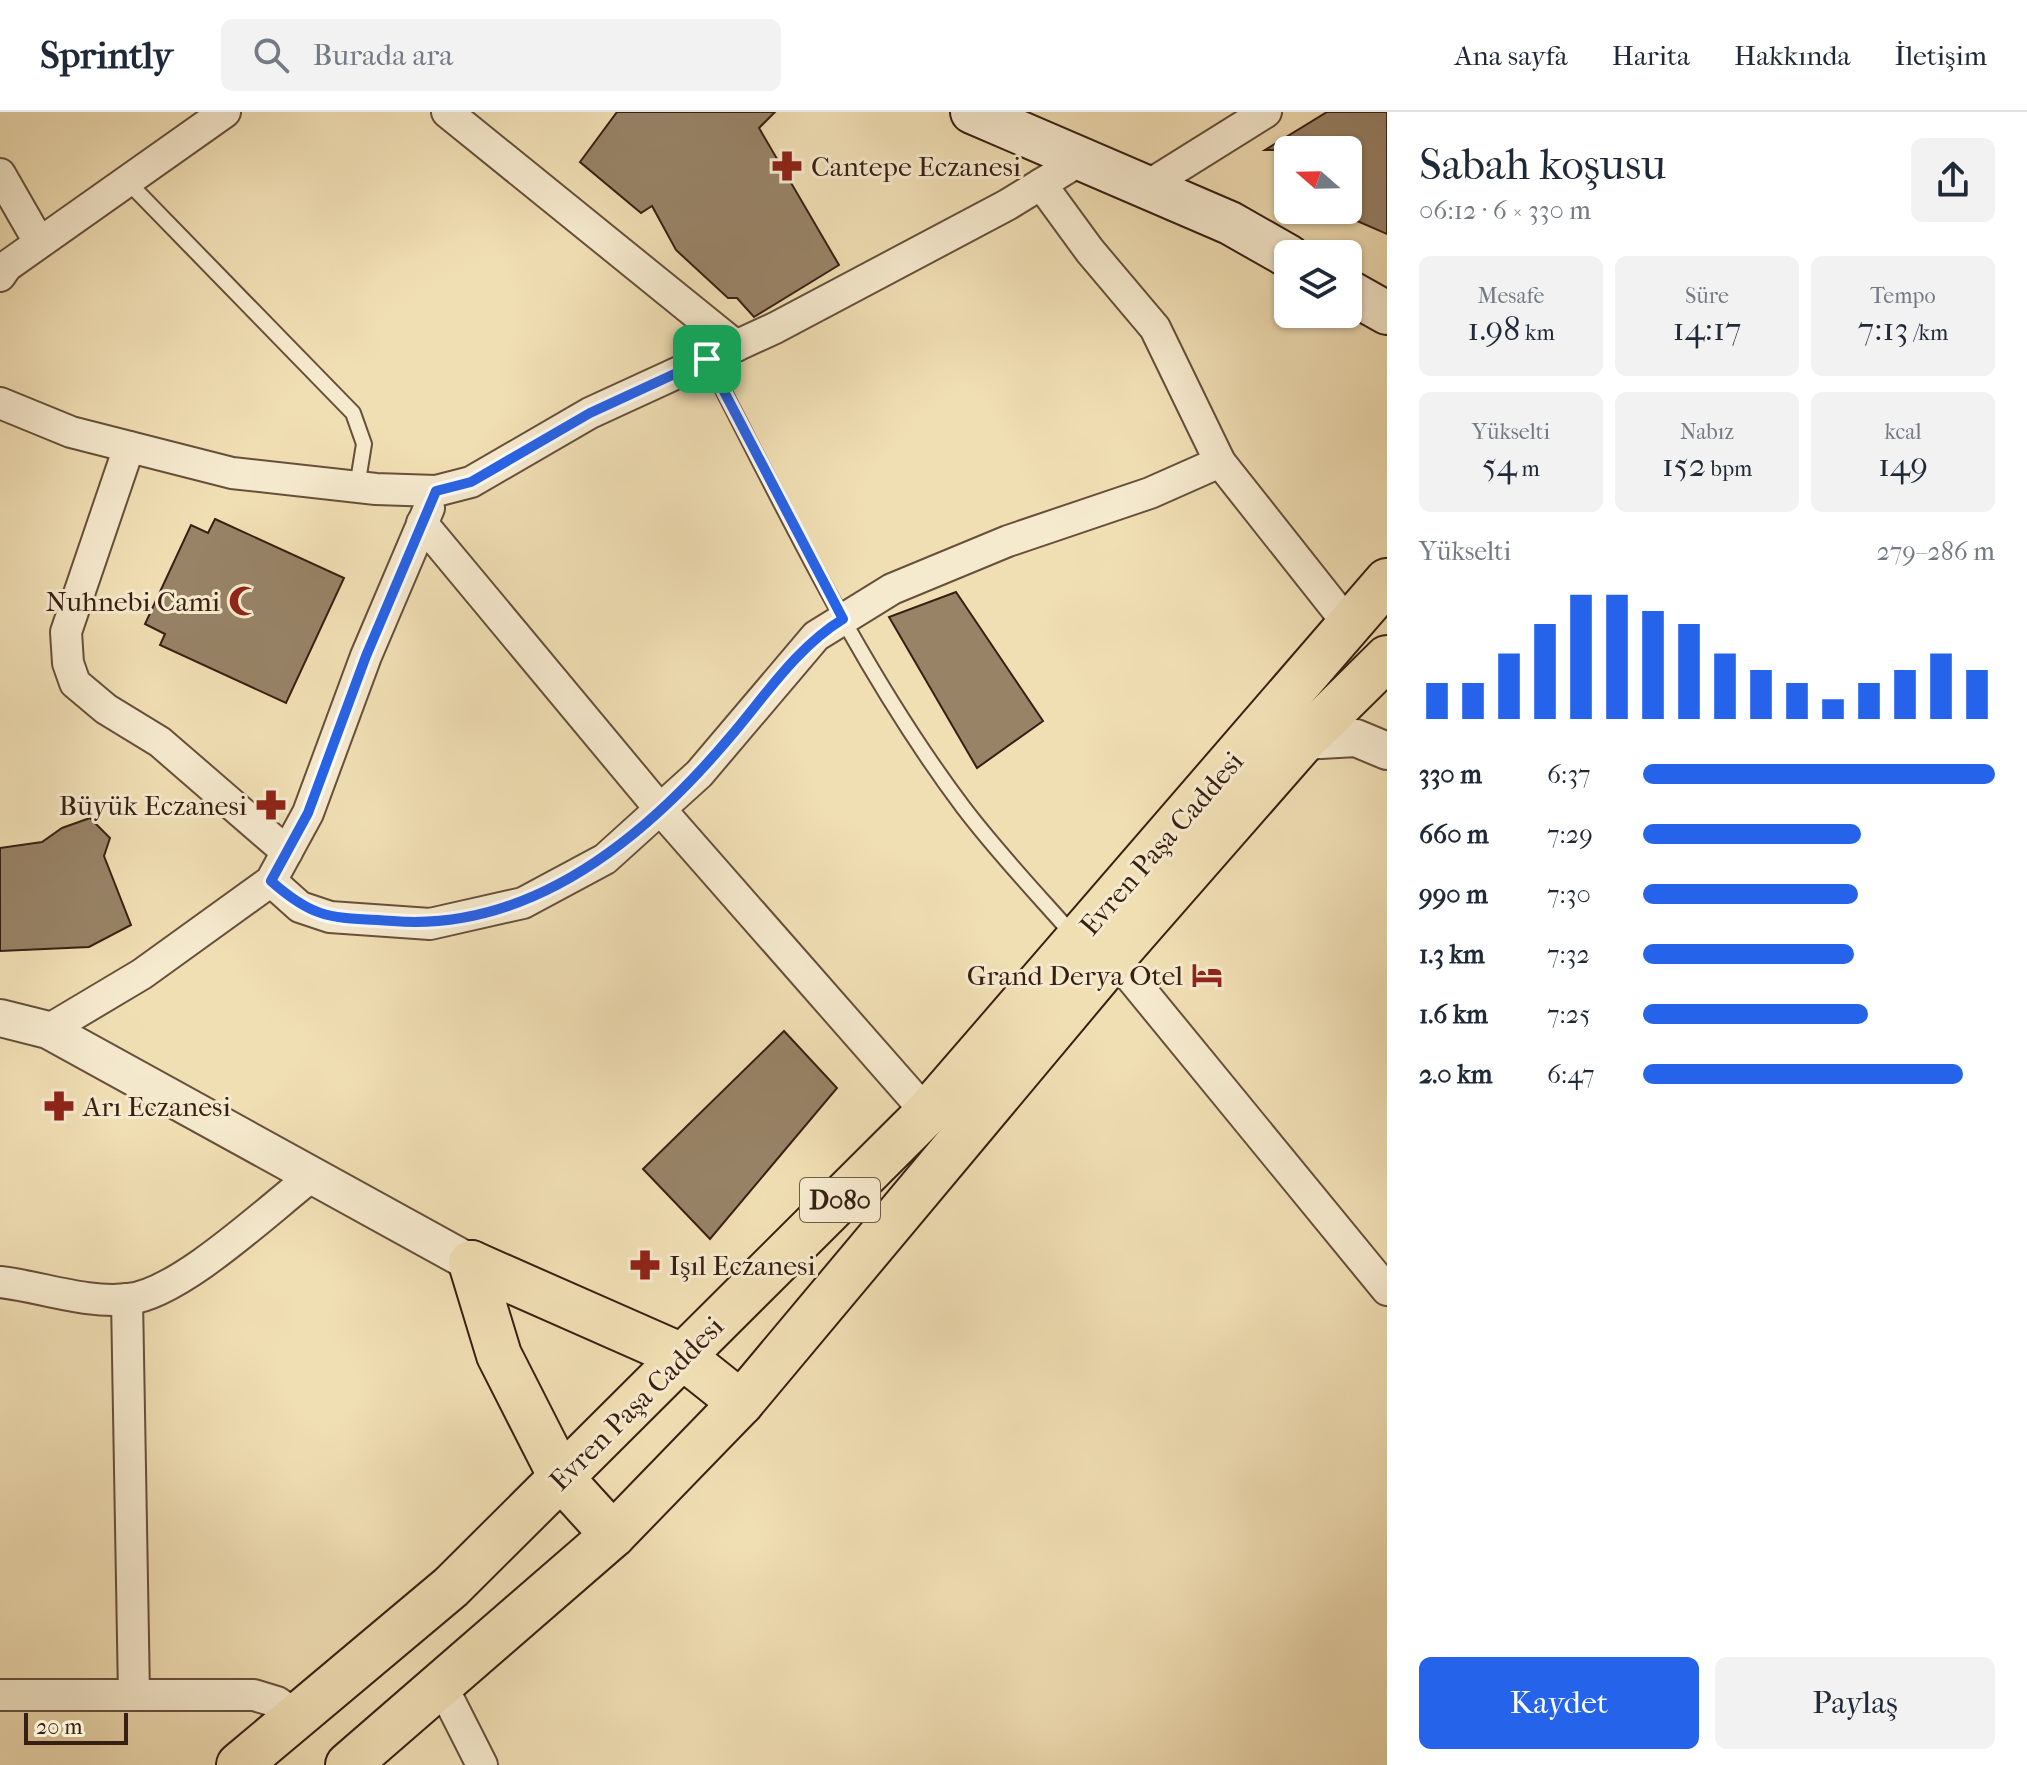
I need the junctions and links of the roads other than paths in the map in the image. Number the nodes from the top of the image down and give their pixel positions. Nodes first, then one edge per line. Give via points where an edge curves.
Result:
1 (225, 112) edge
2 (447, 112) edge
3 (972, 112) edge
4 (1266, 112) edge
5 (1082, 159) junction
6 (0, 174) edge
7 (125, 179) junction
8 (1041, 184) junction
9 (1146, 187) junction
10 (39, 242) junction
11 (1274, 248) edge
12 (0, 276) edge
13 (1362, 299) edge
14 (1387, 313) edge
15 (736, 346) junction
16 (707, 359) junction
17 (0, 403) edge
18 (129, 447) junction
19 (1220, 462) junction
20 (357, 487) junction
21 (436, 491) junction
22 (422, 523) junction
23 (1387, 581) edge
24 (843, 619) junction
25 (1349, 625) junction
26 (1387, 658) edge
27 (1303, 741) junction
28 (1387, 751) edge
29 (660, 809) junction
30 (287, 852) junction
31 (271, 881) junction
32 (1096, 948) junction
33 (0, 1018) edge
34 (48, 1030) junction
35 (927, 1113) junction
36 (312, 1176) junction
37 (471, 1263) junction
38 (0, 1282) edge
39 (1387, 1290) edge
40 (127, 1299) junction
41 (682, 1356) junction
42 (741, 1403) junction
43 (562, 1479) junction
44 (613, 1535) junction
45 (441, 1684) junction
46 (0, 1695) edge
47 (134, 1695) junction
48 (297, 1716) junction
49 (239, 1765) edge
50 (348, 1765) edge
51 (482, 1765) edge

1 - 7 street
2 - 15 street
3 - 5 main road
4 - 9 street
5 - 8 street
5 - 9 main road
6 - 10 street
7 - 10 street
7 - 20 lane via 353,413 364,444
8 - 15 street
8 - 19 street via 1155,328
9 - 11 main road
10 - 12 street
13 - 14 main road
15 - 16 street
16 - 21 street via 590,413 471,482
16 - 24 lane
17 - 18 street via 71,432
18 - 20 street via 232,473
18 - 30 street via 66,632 75,683 160,742
19 - 24 street via 892,589
19 - 25 street
20 - 21 street
21 - 22 street
22 - 29 street
22 - 30 street via 308,813
23 - 25 highway, Evren Paşa Caddesi / D080
24 - 29 street via 816,636 699,774
24 - 32 lane via 964,808
25 - 32 highway, Evren Paşa Caddesi / D080
26 - 27 highway, Evren Paşa Caddesi / D080
27 - 28 street via 1356,738
27 - 32 highway, Evren Paşa Caddesi / D080
29 - 31 street via 605,859 523,903 430,924 330,917 300,907
29 - 35 street
30 - 31 street
31 - 34 street via 142,974
32 - 35 highway, Evren Paşa Caddesi / D080
32 - 39 street
32 - 42 highway, Evren Paşa Caddesi / D080
33 - 34 street
34 - 36 street
35 - 41 highway, Evren Paşa Caddesi / D080
36 - 37 street
36 - 40 street via 174,1283
37 - 41 highway
37 - 43 highway via 499,1355
38 - 40 street
40 - 47 street
41 - 42 highway
41 - 43 highway, Evren Paşa Caddesi / D080
42 - 44 highway, Evren Paşa Caddesi / D080
43 - 44 highway
43 - 48 highway, Evren Paşa Caddesi / D080 via 451,1587
44 - 45 highway, Evren Paşa Caddesi / D080
45 - 50 highway, Evren Paşa Caddesi / D080
45 - 51 street
46 - 47 street
47 - 48 street via 254,1695
48 - 49 highway, Evren Paşa Caddesi / D080

